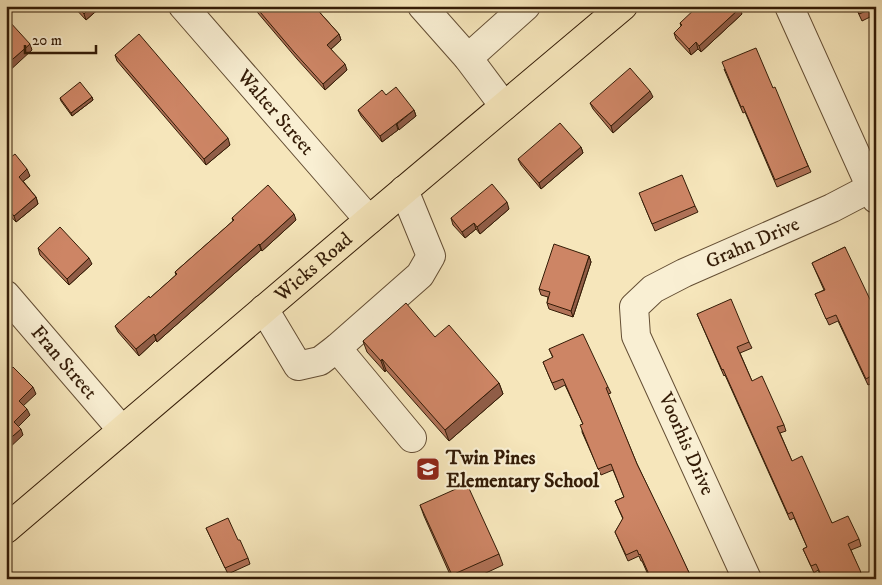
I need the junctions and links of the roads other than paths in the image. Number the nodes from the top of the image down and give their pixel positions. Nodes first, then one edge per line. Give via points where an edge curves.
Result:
1 (183, 6) edge
2 (422, 6) edge
3 (623, 6) edge
4 (789, 6) edge
5 (512, 11) edge
6 (468, 58) junction
7 (504, 106) junction
8 (404, 190) junction
9 (874, 190) edge
10 (369, 220) junction
11 (6, 295) edge
12 (634, 307) joint
13 (264, 309) junction
14 (337, 348) junction
15 (122, 430) junction
16 (412, 438) dead end
17 (6, 529) edge
18 (747, 579) edge

1 - 10 street, Walter Street
2 - 6 street
3 - 7 main road, Wicks Road
4 - 9 street
5 - 6 street
6 - 7 street
7 - 8 main road, Wicks Road
8 - 10 main road, Wicks Road
8 - 14 street via 432,256 420,275
9 - 12 street, Grahn Drive via 684,273 653,289
10 - 13 main road, Wicks Road
11 - 15 street, Fran Street
12 - 18 street, Voorhis Drive via 636,336
13 - 14 street via 298,366 320,361
13 - 15 main road, Wicks Road
14 - 16 street
15 - 17 main road, Wicks Road

